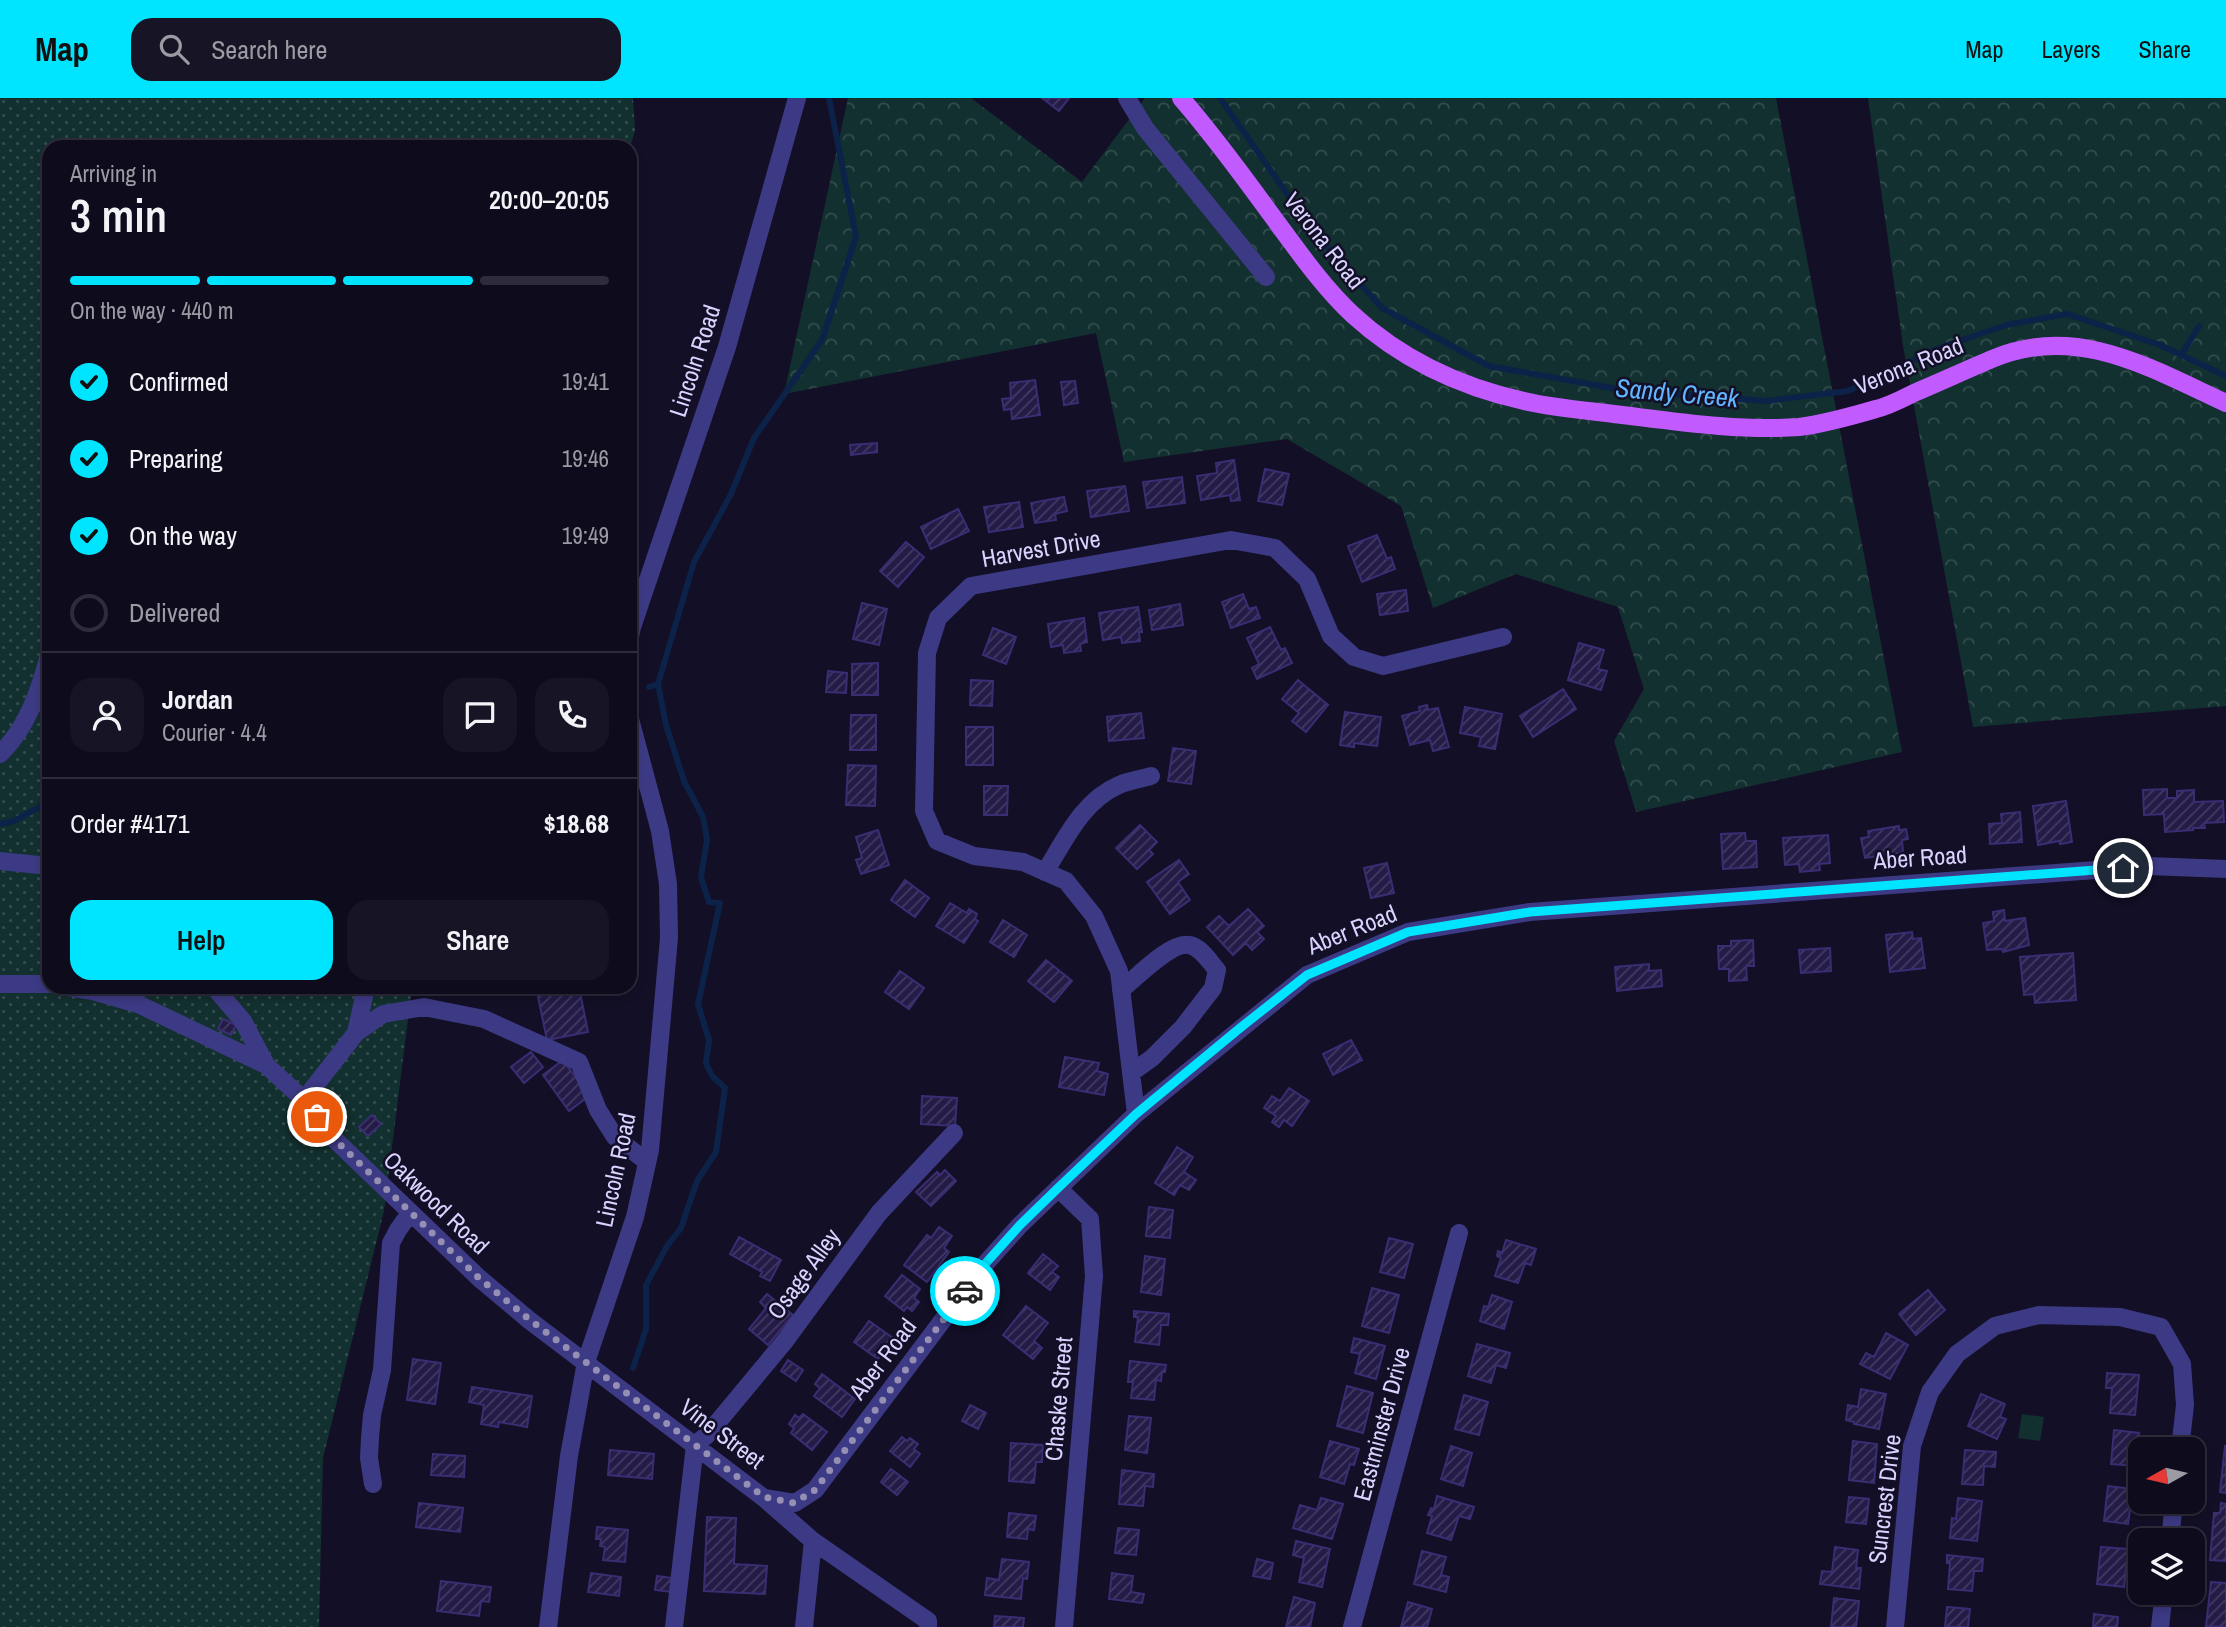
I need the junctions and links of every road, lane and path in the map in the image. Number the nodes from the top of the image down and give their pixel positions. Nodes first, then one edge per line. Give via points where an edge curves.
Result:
1 (797, 98) edge
2 (1127, 98) edge
3 (1181, 98) edge
4 (1266, 277) dead end
5 (2226, 403) edge
6 (637, 615) edge
7 (1503, 638) dead end
8 (42, 676) edge
9 (637, 745) edge
10 (0, 754) edge
11 (1151, 776) dead end
12 (0, 861) edge
13 (42, 865) edge
14 (2226, 869) edge
15 (1045, 872) junction
16 (0, 984) edge
17 (42, 984) edge
18 (1121, 990) junction
19 (103, 994) edge
20 (220, 994) edge
21 (364, 994) edge
22 (356, 1033) junction
23 (266, 1065) junction
24 (1131, 1073) junction
25 (304, 1100) junction
26 (1136, 1114) junction
27 (954, 1133) dead end
28 (648, 1162) junction
29 (1058, 1188) junction
30 (410, 1213) junction
31 (1459, 1233) dead end
32 (586, 1362) junction
33 (2181, 1437) edge
34 (695, 1445) junction
35 (373, 1483) dead end
36 (764, 1497) junction
37 (813, 1541) junction
38 (2163, 1605) edge
39 (928, 1624) edge
40 (548, 1627) edge
41 (674, 1627) edge
42 (804, 1627) edge
43 (1064, 1627) edge
44 (1352, 1627) edge
45 (1895, 1627) edge
46 (2160, 1627) edge

1 - 6 street, Lincoln Road via 727,347
2 - 4 street via 1145,128
3 - 5 main road, Verona Road via 1216,138 1326,288 1354,316 1412,358 1485,391 1671,422 1801,427 1879,409 1996,357 2053,345 2108,351
7 - 15 street, Harvest Drive via 1383,666 1354,657 1331,636 1307,579 1275,548 1231,540 971,586 938,618 927,653 924,811 937,841 974,856 1023,862
8 - 10 street via 29,715
9 - 28 street, Lincoln Road via 660,831 668,884 669,938
11 - 15 street via 1118,786 1094,800
12 - 13 street
14 - 26 street, Aber Road via 2149,866 1544,911 1408,932 1307,975
15 - 18 street, Harvest Drive via 1066,881 1094,916 1119,971
16 - 17 street
18 - 24 street, Harvest Drive
18 - 24 street via 1174,947 1195,948 1217,970 1213,988 1183,1027
19 - 23 street via 138,1004
20 - 23 street via 243,1021
21 - 22 street
22 - 25 street
22 - 28 street via 383,1014 424,1007 484,1019 579,1062 598,1110 615,1137
23 - 25 street, Oakwood Road
24 - 26 street, Harvest Drive
25 - 30 street, Oakwood Road via 329,1134
26 - 29 street, Aber Road
27 - 34 street, Osage Alley via 879,1213 785,1341
28 - 32 street, Lincoln Road via 635,1217
29 - 36 street, Aber Road via 985,1264 815,1490 794,1503
29 - 43 street, Chaske Street via 1090,1219 1094,1276
30 - 32 street, Oakwood Road via 479,1278
30 - 35 street via 391,1243 383,1370 370,1438
31 - 44 street, Eastminster Drive
32 - 34 street, Vine Street
32 - 40 street, Lincoln Road
33 - 45 street, Suncrest Drive via 2182,1364 2161,1327 2120,1317 2039,1315 1995,1326 1956,1353 1930,1392 1912,1446
34 - 36 street, Vine Street
34 - 41 street
36 - 37 street, Vine Street
37 - 39 street, Vine Street
37 - 42 street
38 - 46 street

